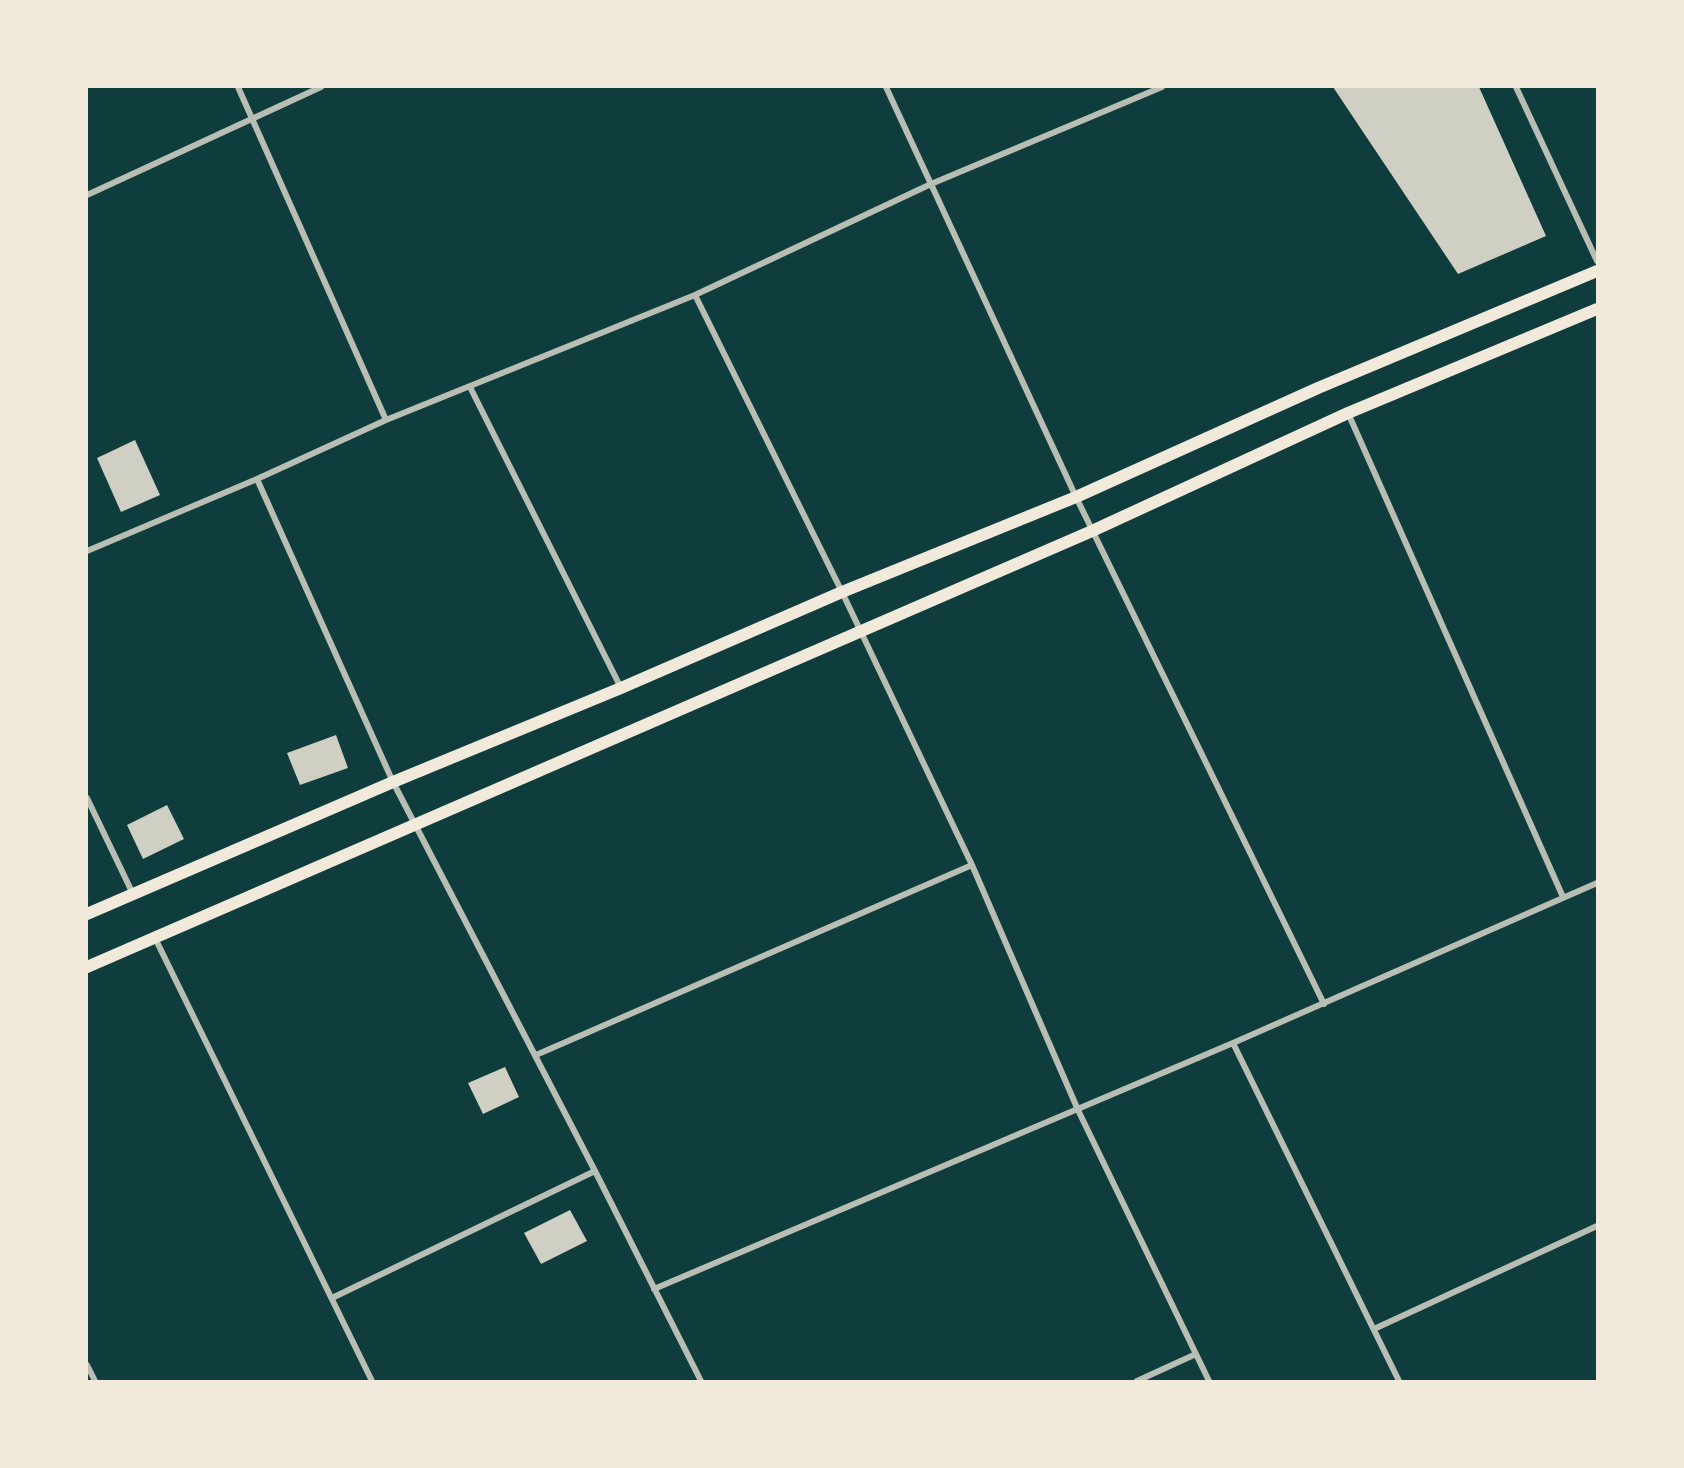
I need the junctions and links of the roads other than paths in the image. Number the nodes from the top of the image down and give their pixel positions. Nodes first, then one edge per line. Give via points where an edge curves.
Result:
1 (238, 87) edge
2 (321, 87) edge
3 (886, 87) edge
4 (1162, 87) edge
5 (1516, 87) edge
6 (252, 118) junction
7 (931, 184) junction
8 (87, 195) edge
9 (1597, 261) edge
10 (1597, 271) edge
11 (695, 295) junction
12 (1597, 309) edge
13 (470, 387) junction
14 (1348, 413) junction
15 (386, 420) junction
16 (257, 479) junction
17 (1076, 497) junction
18 (1092, 531) junction
19 (87, 550) edge
20 (842, 592) junction
21 (861, 632) junction
22 (621, 688) junction
23 (393, 782) junction
24 (87, 798) edge
25 (415, 824) junction
26 (972, 865) junction
27 (1597, 883) edge
28 (133, 894) junction
29 (1563, 897) junction
30 (87, 914) edge
31 (154, 937) junction
32 (87, 967) edge
33 (1324, 1004) junction
34 (1233, 1043) junction
35 (536, 1055) junction
36 (1078, 1110) junction
37 (595, 1170) junction
38 (1597, 1226) edge
39 (654, 1289) junction
40 (332, 1298) junction
41 (1374, 1329) junction
42 (1196, 1354) junction
43 (87, 1365) edge
44 (95, 1381) edge
45 (372, 1381) edge
46 (701, 1381) edge
47 (1137, 1381) edge
48 (1209, 1381) edge
49 (1399, 1381) edge

1 - 6 street
2 - 6 street
3 - 7 street
4 - 7 street
5 - 9 street
6 - 8 street
6 - 15 street
7 - 11 street
7 - 17 street
10 - 17 main road via 1318,388
11 - 13 street
11 - 20 street
12 - 14 main road
13 - 15 street
13 - 22 street
14 - 18 main road
14 - 29 street
15 - 16 street
16 - 19 street
16 - 23 street
17 - 18 street
17 - 20 main road
18 - 21 main road
18 - 33 street
20 - 21 street
20 - 22 main road
21 - 25 main road
21 - 26 street
22 - 23 main road
23 - 25 street
23 - 28 main road
24 - 28 street
25 - 31 main road
25 - 35 street
26 - 35 street
26 - 36 street
27 - 29 street
28 - 30 main road
29 - 33 street
31 - 32 main road
31 - 40 street
33 - 34 street
34 - 36 street
34 - 41 street
35 - 37 street
36 - 39 street
36 - 42 street
37 - 39 street
37 - 40 street
38 - 41 street
39 - 46 street
40 - 45 street
41 - 49 street
42 - 47 street
42 - 48 street
43 - 44 street

